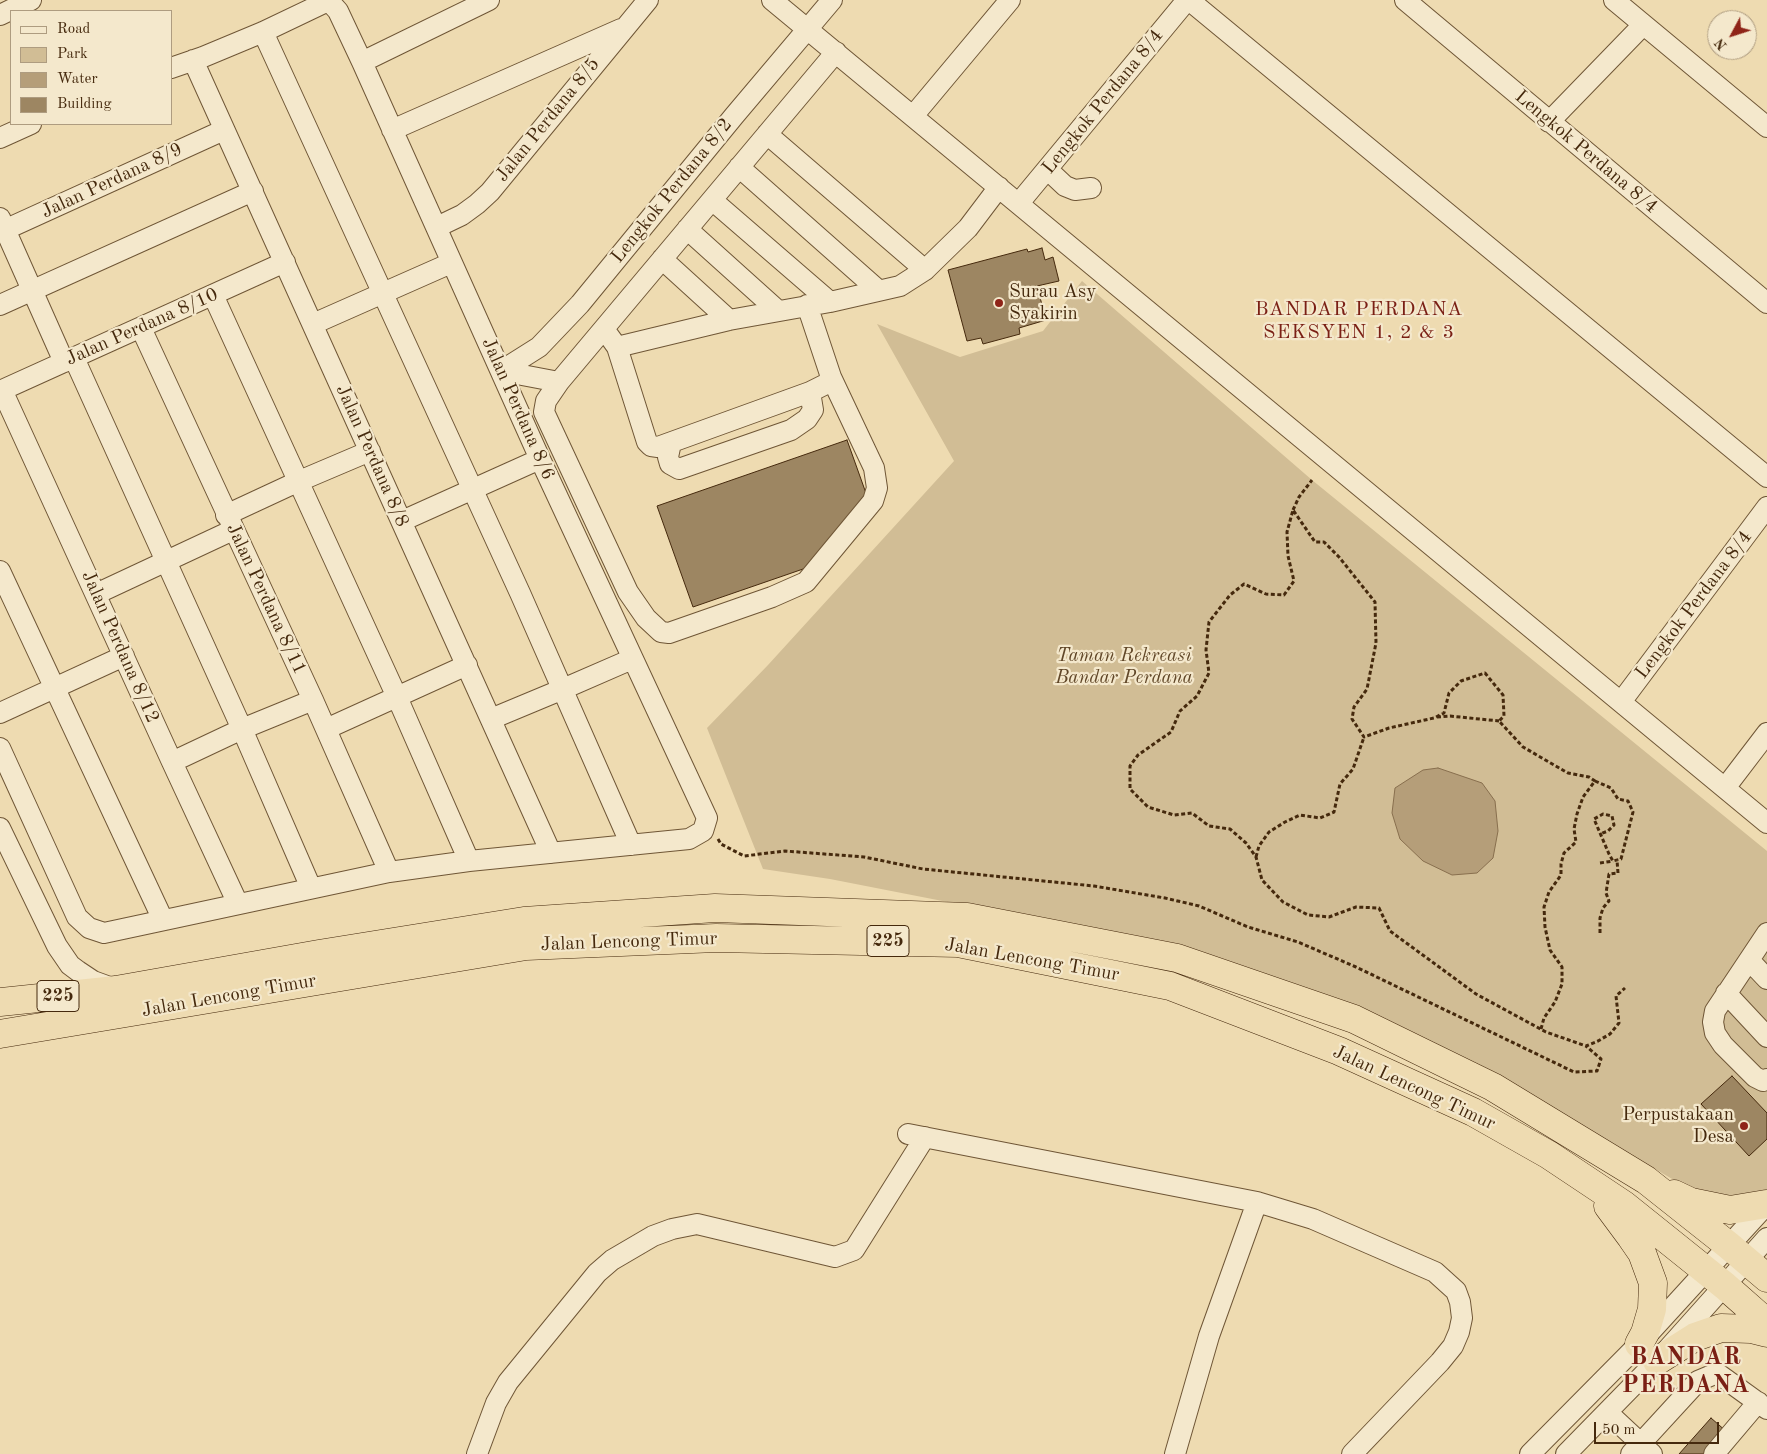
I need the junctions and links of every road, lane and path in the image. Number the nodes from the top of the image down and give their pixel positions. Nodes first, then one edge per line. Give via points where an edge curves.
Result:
1 (31, 0) edge
2 (489, 0) edge
3 (648, 0) edge
4 (772, 0) edge
5 (832, 0) edge
6 (1010, 0) edge
7 (1188, 0) edge
8 (1405, 0) edge
9 (1614, 0) edge
10 (329, 1) edge
11 (10, 10) edge
12 (1643, 25) junction
13 (625, 27) junction
14 (809, 29) junction
15 (263, 32) junction
16 (836, 52) junction
17 (193, 60) junction
18 (362, 62) junction
19 (172, 68) edge
20 (913, 116) junction
21 (1549, 122) junction
22 (29, 125) edge
23 (1767, 127) edge
24 (224, 130) junction
25 (392, 130) junction
26 (767, 134) junction
27 (0, 138) edge
28 (739, 167) junction
29 (1048, 170) junction
30 (999, 187) junction
31 (1091, 188) dead end
32 (253, 191) junction
33 (712, 200) junction
34 (1019, 204) junction
35 (2, 227) edge
36 (437, 227) junction
37 (687, 229) junction
38 (662, 259) junction
39 (285, 262) junction
40 (451, 263) junction
41 (925, 270) junction
42 (32, 289) junction
43 (878, 290) junction
44 (383, 293) junction
45 (212, 295) junction
46 (830, 302) junction
47 (1767, 303) edge
48 (0, 305) edge
49 (807, 306) junction
50 (778, 310) junction
51 (729, 320) junction
52 (313, 324) junction
53 (141, 328) junction
54 (604, 329) junction
55 (617, 347) junction
56 (69, 360) junction
57 (501, 372) junction
58 (831, 377) junction
59 (559, 382) junction
60 (1, 391) edge
61 (810, 392) junction
62 (670, 443) junction
63 (370, 451) junction
64 (540, 459) junction
65 (1767, 478) edge
66 (1312, 480) dead end
67 (297, 482) junction
68 (472, 490) junction
69 (1767, 508) edge
70 (1292, 510) junction
71 (402, 521) junction
72 (230, 523) junction
73 (165, 562) junction
74 (0, 571) edge
75 (96, 594) junction
76 (124, 656) junction
77 (632, 659) junction
78 (467, 665) junction
79 (53, 688) junction
80 (563, 689) junction
81 (397, 697) junction
82 (313, 700) junction
83 (1621, 702) junction
84 (0, 713) edge
85 (1434, 718) junction
86 (491, 719) junction
87 (1499, 721) junction
88 (242, 729) junction
89 (326, 729) junction
90 (1767, 733) edge
91 (1364, 737) junction
92 (0, 748) edge
93 (172, 762) junction
94 (1595, 781) junction
95 (1725, 788) junction
96 (707, 818) junction
97 (1767, 823) edge
98 (0, 828) edge
99 (1600, 834) junction
100 (631, 845) junction
101 (551, 852) junction
102 (1256, 857) junction
103 (1615, 860) junction
104 (469, 861) junction
105 (1600, 863) dead end
106 (389, 872) junction
107 (311, 888) junction
108 (238, 904) junction
109 (163, 920) junction
110 (1600, 933) dead end
111 (1767, 933) edge
112 (1749, 960) junction
113 (1767, 979) edge
114 (1625, 988) dead end
115 (116, 990) junction
116 (1726, 993) junction
117 (0, 1002) edge
118 (1541, 1029) junction
119 (0, 1034) edge
120 (1767, 1037) edge
121 (1586, 1046) junction
122 (1767, 1079) edge
123 (1549, 1155) junction
124 (1646, 1180) junction
125 (1257, 1202) junction
126 (1767, 1204) edge
127 (1767, 1238) edge
128 (1737, 1252) junction
129 (1715, 1278) junction
130 (1767, 1278) edge
131 (1767, 1323) edge
132 (1767, 1333) edge
133 (1648, 1353) junction
134 (1763, 1406) edge
135 (1607, 1412) junction
136 (1641, 1450) edge
137 (477, 1454) edge
138 (1175, 1454) edge
139 (1352, 1454) edge
140 (1530, 1454) edge
141 (1566, 1454) edge
142 (1714, 1454) edge

1 - 11 street
2 - 18 street
3 - 13 street, Jalan Perdana 8/5
4 - 14 street
5 - 14 street, Lengkok Perdana 8/2
6 - 20 street
7 - 29 street, Lengkok Perdana 8/4
7 - 65 street
8 - 21 street, Lengkok Perdana 8/4
9 - 12 street
10 - 15 street
10 - 18 street, Jalan Perdana 8/6 via 338,11
12 - 21 street
12 - 23 street
13 - 25 street
13 - 36 street, Jalan Perdana 8/5 via 490,192 462,215
14 - 16 street
14 - 57 street, Lengkok Perdana 8/2 via 580,304 539,347
15 - 17 street
15 - 44 street
16 - 20 street
16 - 26 street
17 - 19 street
17 - 24 street, Jalan Perdana 8/8
18 - 25 street, Jalan Perdana 8/6
20 - 30 street
21 - 47 street, Lengkok Perdana 8/4
22 - 27 street
24 - 32 street, Jalan Perdana 8/8
24 - 35 street, Jalan Perdana 8/9
25 - 36 street, Jalan Perdana 8/6
26 - 28 street
26 - 41 street
28 - 33 street
28 - 43 street
29 - 31 street via 1065,186 1075,190
29 - 34 street, Lengkok Perdana 8/4
30 - 34 street
30 - 41 street via 968,228
32 - 39 street, Jalan Perdana 8/8
32 - 42 street
33 - 37 street
33 - 46 street
34 - 83 street
35 - 42 street
36 - 40 street, Jalan Perdana 8/6
37 - 38 street
37 - 50 street
38 - 51 street
38 - 54 street
39 - 45 street, Jalan Perdana 8/10
39 - 52 street, Jalan Perdana 8/8
40 - 44 street
40 - 57 street, Jalan Perdana 8/6
41 - 43 street via 900,286
42 - 48 street
42 - 56 street
43 - 46 street
44 - 52 street
44 - 68 street
45 - 53 street, Jalan Perdana 8/10
45 - 67 street
46 - 49 street
49 - 50 street
49 - 58 street
50 - 51 street
51 - 55 street
52 - 63 street, Jalan Perdana 8/8
53 - 56 street, Jalan Perdana 8/10
53 - 72 street, Jalan Perdana 8/11
54 - 55 street
54 - 59 street
55 - 62 street via 647,442 658,447
56 - 60 street, Jalan Perdana 8/10
56 - 73 street
57 - 59 street
57 - 64 street, Jalan Perdana 8/6
58 - 59 street via 874,468 877,488 873,501 806,582 669,633 654,627 628,592 544,412 546,401
58 - 61 street via 826,384
60 - 75 street, Jalan Perdana 8/12
61 - 62 street
61 - 62 street via 813,410 807,419 791,430 679,469 670,464
63 - 67 street
63 - 71 street, Jalan Perdana 8/8
64 - 68 street
64 - 77 street, Jalan Perdana 8/6
66 - 70 path
67 - 72 street
67 - 81 street
68 - 71 street
68 - 80 street
69 - 83 street, Lengkok Perdana 8/4
70 - 91 path via 1315,542 1324,542 1339,556 1375,602 1376,643 1366,689 1354,707 1352,719
70 - 102 path via 1287,548 1294,581 1284,595 1266,594 1244,584 1230,595 1209,622 1206,650 1209,673 1197,696 1180,712 1171,732 1138,755 1130,766 1130,789 1148,807 1174,815 1192,813 1209,826 1230,829
71 - 78 street, Jalan Perdana 8/8
72 - 73 street
72 - 82 street, Jalan Perdana 8/11
73 - 75 street
73 - 88 street
74 - 79 street
75 - 76 street, Jalan Perdana 8/12
76 - 79 street
76 - 93 street, Jalan Perdana 8/12
77 - 80 street
77 - 96 street, Jalan Perdana 8/6
78 - 81 street
78 - 86 street, Jalan Perdana 8/8
79 - 84 street
79 - 109 street
80 - 86 street
80 - 100 street
81 - 89 street
81 - 104 street
82 - 88 street
82 - 89 street, Jalan Perdana 8/11
83 - 95 street
85 - 87 path via 1450,716
85 - 87 path via 1444,713 1449,693 1461,681 1485,673 1503,696 1504,716
85 - 91 path
86 - 101 street, Jalan Perdana 8/8
87 - 94 path via 1523,747 1568,773
88 - 93 street
88 - 107 street
89 - 106 street, Jalan Perdana 8/11
90 - 95 street
91 - 102 path via 1352,769 1340,784 1334,812 1320,818 1300,815 1285,822 1269,832
92 - 109 street via 77,917 89,928 104,933
93 - 108 street, Jalan Perdana 8/12
94 - 103 path via 1611,788 1618,799 1628,801 1633,812 1621,859
94 - 118 path via 1576,814 1576,842 1564,853 1561,875 1548,892 1544,907 1550,950 1562,967 1562,984
95 - 97 street
96 - 100 street via 703,831 689,839
96 - 121 path via 721,844 744,856 785,851 864,857 924,870 1094,886 1199,906 1356,967 1574,1072 1598,1071 1601,1059
98 - 115 street via 57,946 70,965 93,981
99 - 99 path via 1594,819 1603,814 1612,816 1614,825
99 - 103 path
100 - 101 street
101 - 104 street
102 - 118 path via 1262,880 1283,902 1308,915 1329,917 1356,908 1379,908 1390,931 1476,994
103 - 105 path
103 - 110 path via 1618,873 1609,874 1606,893 1609,901 1600,918
104 - 106 street
106 - 107 street
107 - 108 street
108 - 109 street
111 - 112 street
112 - 113 street
112 - 116 street
114 - 121 path via 1616,996 1619,1023 1610,1034
115 - 117 highway, Jalan Lencong Timur / 225
115 - 124 highway, Jalan Lencong Timur / 225 via 524,921 715,908 968,917 1177,958 1354,1019 1493,1087
116 - 120 street
116 - 122 street via 1715,1011 1715,1033 1755,1077 1763,1081
118 - 121 path
119 - 123 highway, Jalan Lencong Timur / 225 via 526,946 716,938 958,943 1170,986 1339,1051 1473,1112
123 - 129 highway, Jalan Lencong Timur / 225 via 1624,1206
123 - 133 highway via 1586,1183 1618,1218 1642,1253 1653,1283
124 - 126 highway via 1691,1202 1730,1210
124 - 128 highway, Jalan Lencong Timur / 225
125 - 137 street via 917,1135 854,1250 835,1257 697,1224 672,1228 653,1236 612,1260 597,1273 508,1382
125 - 138 street via 1209,1336
125 - 139 street via 1313,1219 1435,1272 1456,1291 1462,1318 1453,1346
126 - 128 street
127 - 128 street
128 - 129 street
128 - 130 highway, Jalan Lencong Timur / 225
129 - 131 highway, Jalan Lencong Timur / 225
129 - 133 street
132 - 133 highway via 1721,1328
133 - 135 street
133 - 140 street
134 - 136 street via 1718,1373 1698,1381
134 - 142 street
135 - 136 street
135 - 141 street

